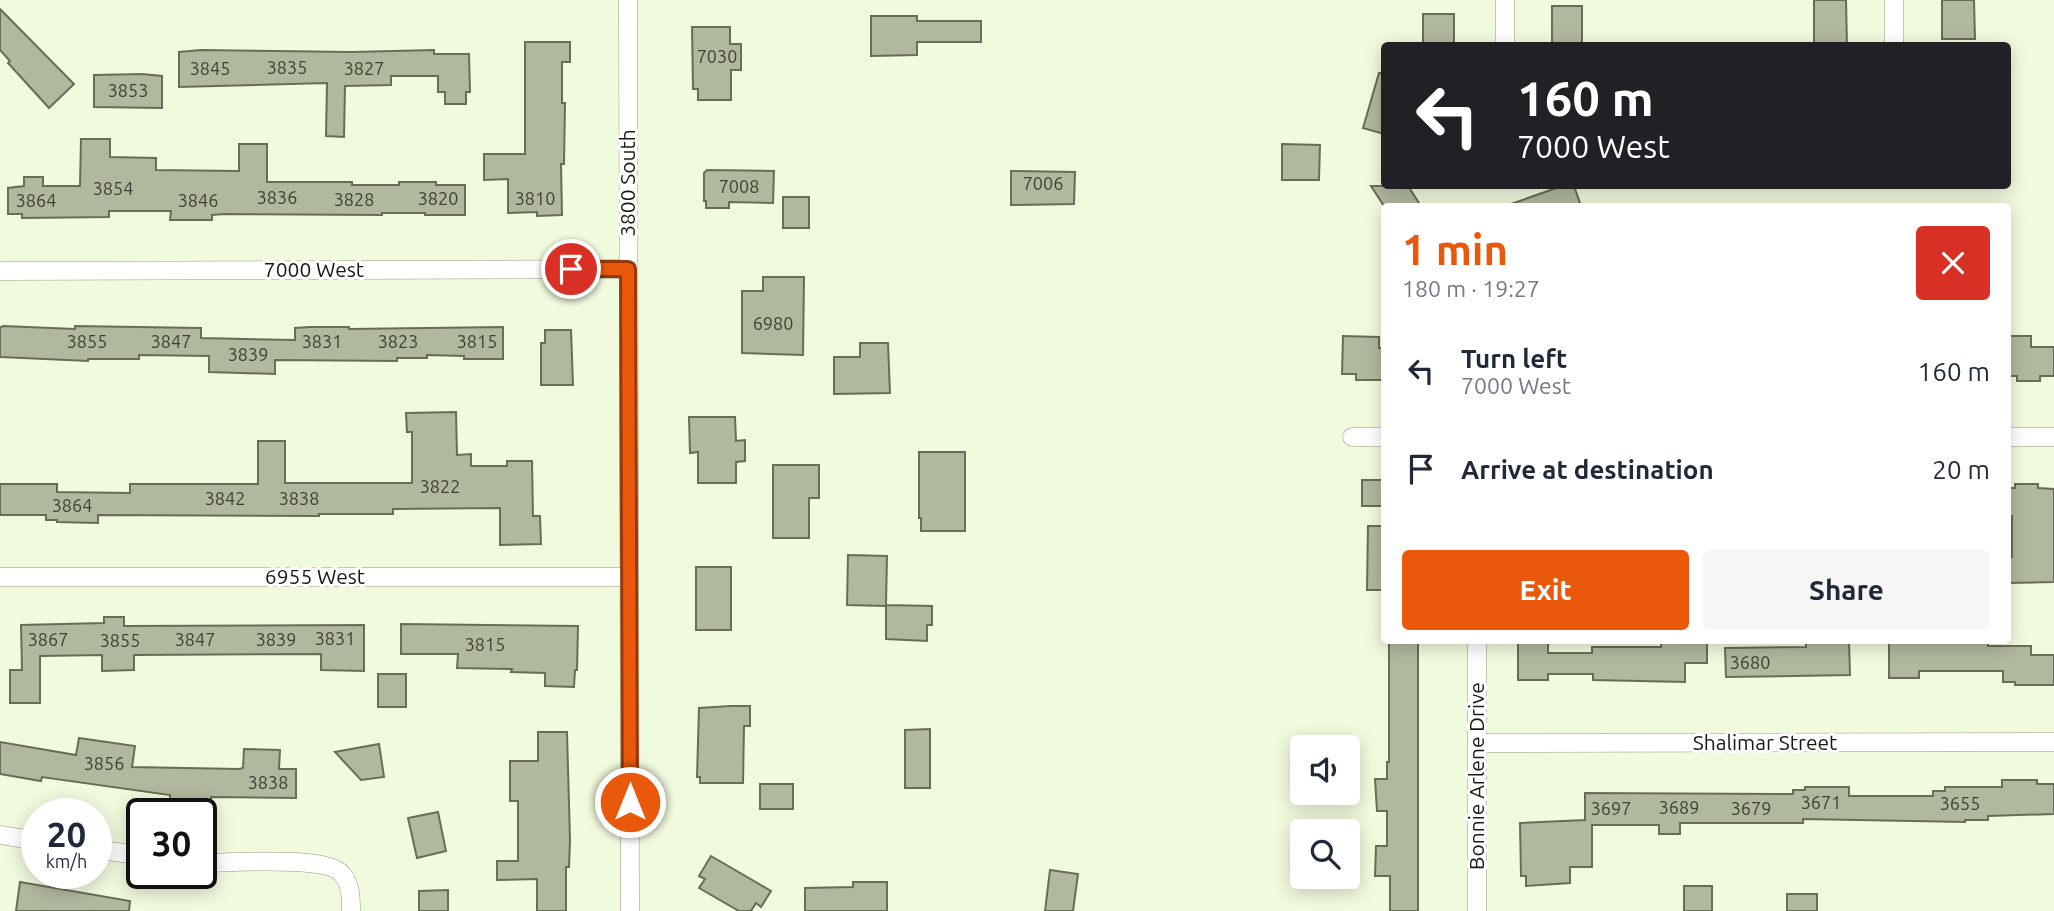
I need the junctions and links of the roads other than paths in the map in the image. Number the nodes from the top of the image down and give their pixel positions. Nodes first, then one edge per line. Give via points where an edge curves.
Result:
1 (628, 0) edge
2 (1505, 0) edge
3 (1894, 0) edge
4 (1505, 42) edge
5 (1894, 42) edge
6 (628, 269) junction
7 (0, 271) edge
8 (1352, 437) dead end
9 (1381, 437) edge
10 (2011, 437) edge
11 (2054, 437) edge
12 (629, 577) junction
13 (0, 578) edge
14 (1477, 644) edge
15 (2054, 742) edge
16 (1477, 743) junction
17 (0, 835) edge
18 (21, 838) edge
19 (217, 863) edge
20 (351, 911) edge
21 (630, 911) edge
22 (1477, 911) edge

1 - 6 street, 3800 South
2 - 4 street
3 - 5 street
6 - 7 street, 7000 West
6 - 12 street, 3800 South
8 - 9 street
10 - 11 street
12 - 13 street, 6955 West
12 - 21 street, 3800 South
14 - 16 street, Bonnie Arlene Drive
15 - 16 street, Shalimar Street
16 - 22 street, Bonnie Arlene Drive
17 - 18 street
19 - 20 street via 310,862 333,867 342,873 351,894

